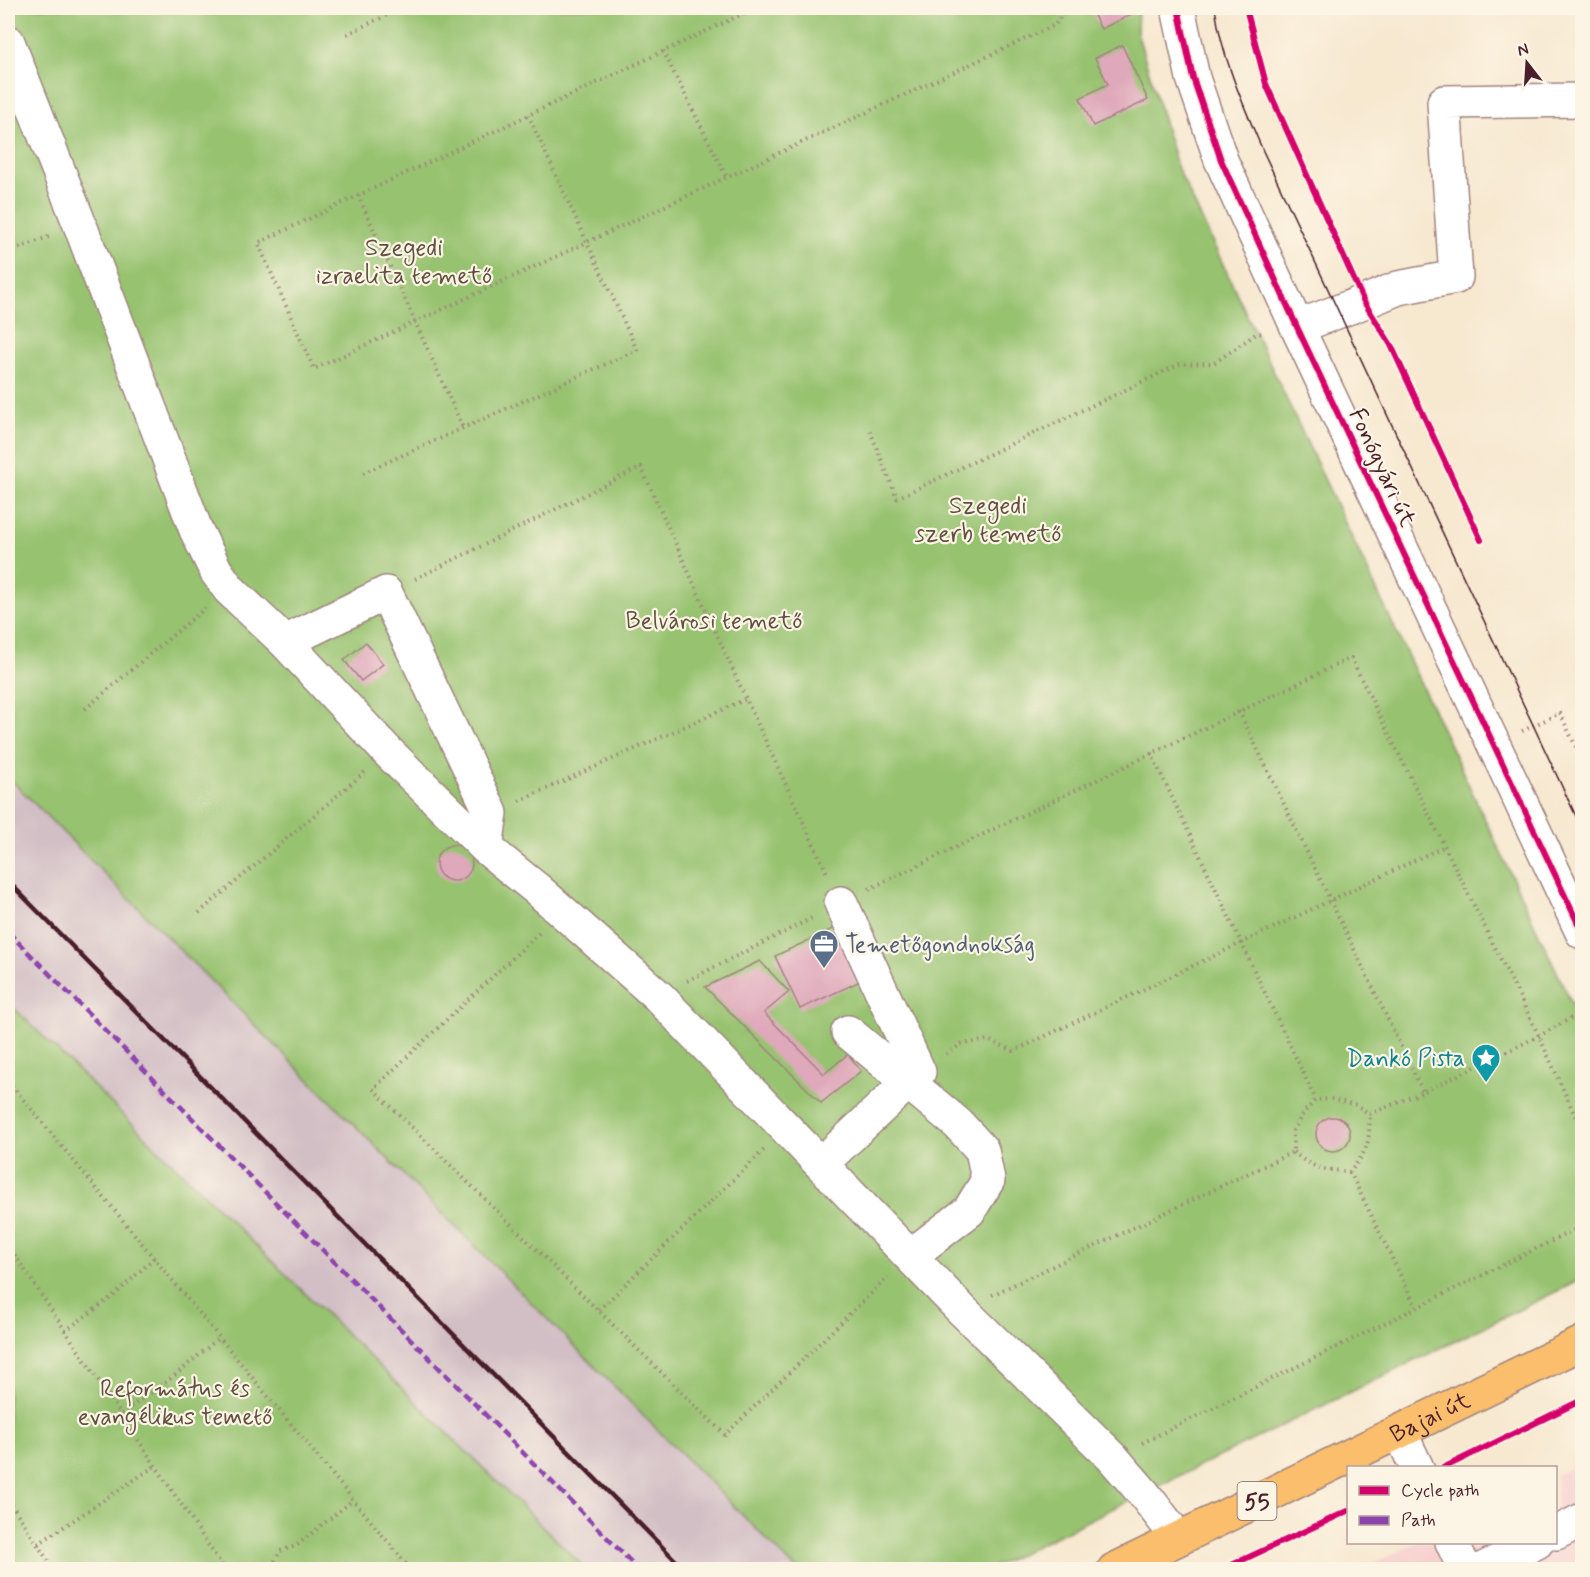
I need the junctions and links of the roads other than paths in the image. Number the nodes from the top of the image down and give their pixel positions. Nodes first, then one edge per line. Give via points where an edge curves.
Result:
1 (1178, 8) edge
2 (8, 42) edge
3 (1582, 100) edge
4 (1297, 327) junction
5 (285, 642) junction
6 (486, 848) junction
7 (841, 903) road end
8 (1582, 932) edge
9 (848, 1032) dead end
10 (914, 1077) junction
11 (821, 1164) junction
12 (910, 1256) junction
13 (1582, 1343) edge
14 (1400, 1432) junction
15 (1417, 1466) edge
16 (1582, 1520) edge
17 (1557, 1532) edge
18 (1178, 1538) junction
19 (1453, 1544) edge
20 (1533, 1544) edge
21 (1114, 1569) edge
22 (1466, 1569) edge
23 (1481, 1569) edge

1 - 4 street, Fonógyári út via 1192,78 1221,160
2 - 5 street via 196,530 229,589
3 - 4 street via 1444,102 1456,277 1398,288
4 - 8 street, Fonógyári út
5 - 6 street via 388,752
5 - 6 street via 386,593 491,813
6 - 11 street via 658,996
7 - 10 street
9 - 10 street
10 - 11 street
10 - 12 street via 982,1150 988,1180 969,1211
11 - 12 street
12 - 18 street via 1112,1457
13 - 14 main road, Bajai út / 55
14 - 15 street
14 - 18 main road, Bajai út / 55
16 - 17 street
18 - 21 main road, Bajai út / 55
19 - 22 street
20 - 23 street

